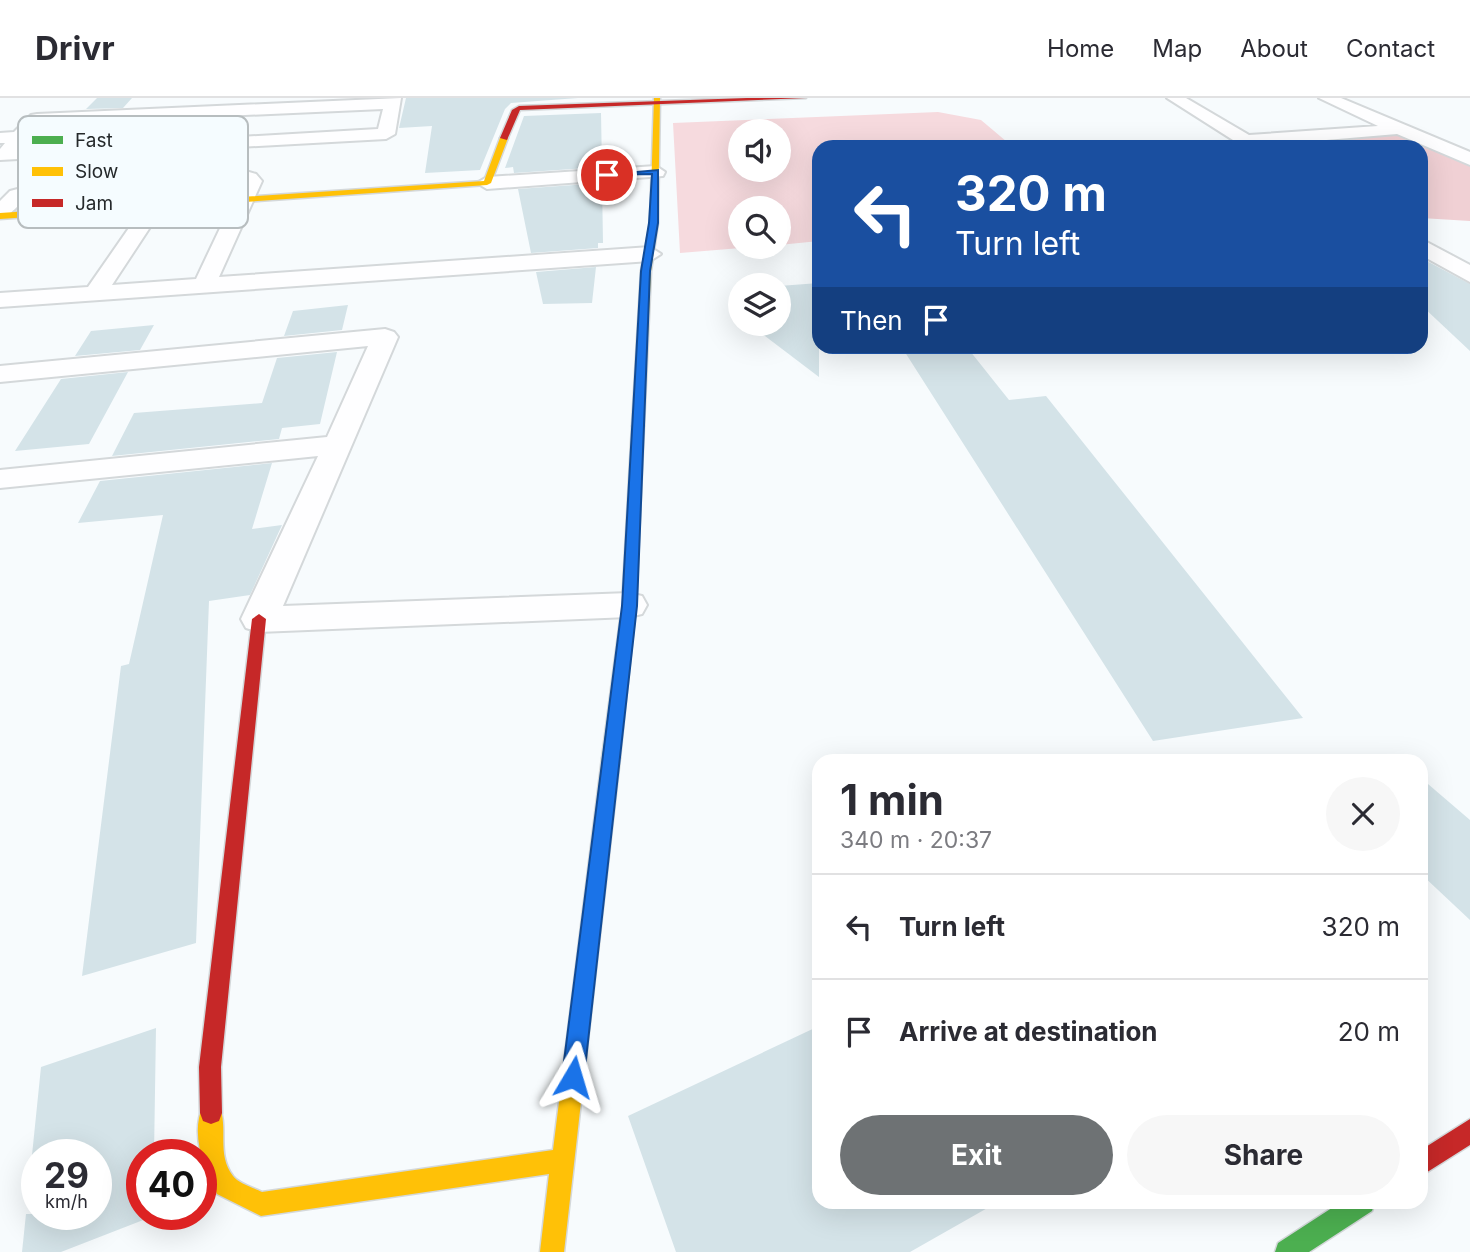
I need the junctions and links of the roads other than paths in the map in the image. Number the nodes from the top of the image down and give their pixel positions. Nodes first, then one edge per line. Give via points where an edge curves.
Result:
1 (60, 98) edge
2 (803, 98) edge
3 (1175, 98) edge
4 (1327, 98) edge
5 (392, 101) edge
6 (657, 101) edge
7 (40, 116) edge
8 (96, 116) edge
9 (1401, 130) junction
10 (18, 137) edge
11 (0, 138) edge
12 (18, 138) edge
13 (1244, 140) edge
14 (1294, 140) edge
15 (1425, 140) edge
16 (1428, 141) edge
17 (248, 142) edge
18 (18, 155) edge
19 (1470, 159) edge
20 (656, 172) junction
21 (487, 183) junction
22 (18, 198) edge
23 (248, 199) edge
24 (18, 213) edge
25 (0, 214) edge
26 (139, 228) edge
27 (231, 228) edge
28 (1428, 250) edge
29 (650, 254) junction
30 (1470, 275) edge
31 (204, 286) junction
32 (95, 293) junction
33 (0, 300) edge
34 (0, 374) edge
35 (338, 445) junction
36 (0, 479) edge
37 (629, 606) junction
38 (258, 619) junction
39 (1470, 1131) edge
40 (1428, 1159) edge
41 (563, 1160) junction
42 (1352, 1209) edge
43 (552, 1252) edge
44 (1287, 1252) edge

1 - 7 street
2 - 6 street
3 - 13 street
4 - 9 street
5 - 8 street
5 - 17 street via 386,134
6 - 20 street
6 - 21 street via 519,108
9 - 14 street
9 - 15 street
10 - 11 street
12 - 18 street via 4,156
16 - 19 street
20 - 21 street
20 - 29 street
21 - 23 street
22 - 25 street
24 - 25 street
26 - 32 street
27 - 31 street
28 - 30 street
29 - 31 street
29 - 37 street
31 - 32 street
32 - 33 street
34 - 35 street via 385,337
35 - 36 street
35 - 38 street
37 - 38 street
37 - 41 street
38 - 41 street via 210,1067 211,1155 225,1185 261,1204
39 - 40 street
41 - 43 street
42 - 44 street

